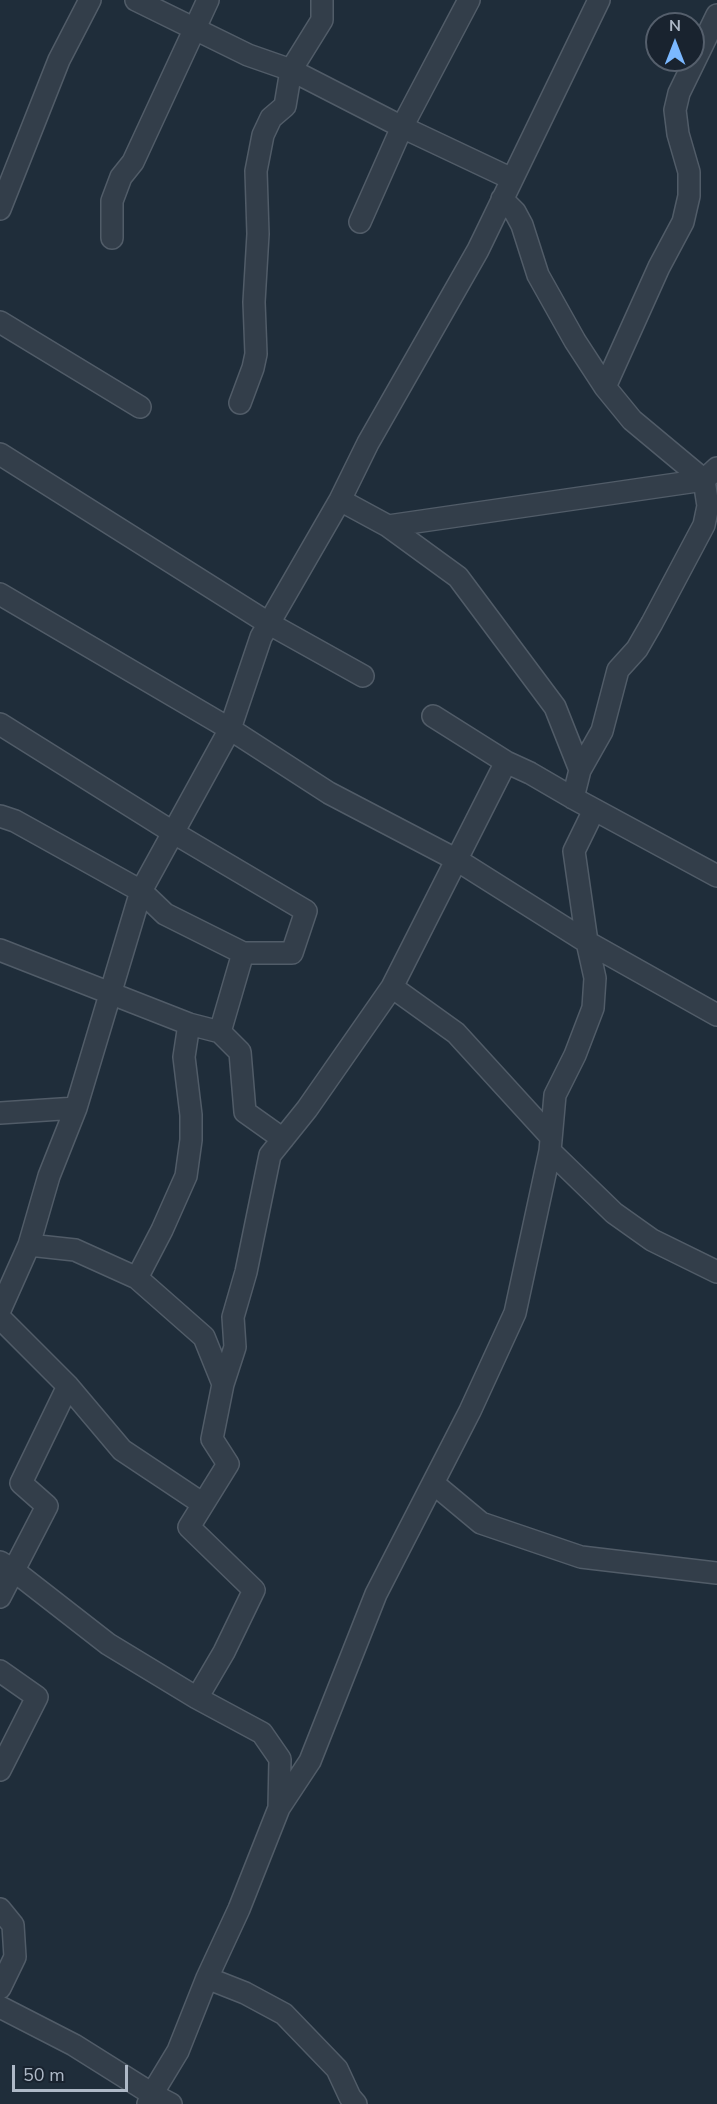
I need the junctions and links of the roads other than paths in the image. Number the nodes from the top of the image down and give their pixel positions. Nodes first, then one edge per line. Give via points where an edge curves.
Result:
1 (90, 0) edge
2 (136, 0) edge
3 (208, 0) edge
4 (335, 0) edge
5 (469, 0) edge
6 (599, 0) edge
7 (322, 10) edge
8 (717, 15) edge
9 (194, 30) junction
10 (291, 70) junction
11 (402, 127) junction
12 (9, 165) edge
13 (512, 179) junction
14 (502, 199) junction
15 (0, 209) edge
16 (360, 222) dead end
17 (112, 238) dead end
18 (0, 322) edge
19 (605, 387) junction
20 (240, 403) dead end
21 (140, 407) dead end
22 (0, 454) edge
23 (710, 474) edge
24 (340, 500) junction
25 (712, 517) edge
26 (388, 526) junction
27 (0, 594) edge
28 (268, 623) junction
29 (363, 676) dead end
30 (433, 716) dead end
31 (0, 724) edge
32 (230, 729) junction
33 (506, 762) junction
34 (580, 770) junction
35 (573, 798) junction
36 (594, 810) junction
37 (0, 816) edge
38 (174, 833) junction
39 (457, 860) junction
40 (717, 876) edge
41 (141, 891) junction
42 (587, 942) junction
43 (0, 950) edge
44 (243, 953) junction
45 (392, 987) junction
46 (112, 992) junction
47 (717, 1015) edge
48 (189, 1024) junction
49 (220, 1032) junction
50 (76, 1108) junction
51 (0, 1113) edge
52 (284, 1138) junction
53 (551, 1144) junction
54 (28, 1245) junction
55 (717, 1272) edge
56 (7, 1274) edge
57 (137, 1278) junction
58 (0, 1310) edge
59 (0, 1318) edge
60 (223, 1384) junction
61 (68, 1386) junction
62 (433, 1483) junction
63 (203, 1504) junction
64 (7, 1566) edge
65 (717, 1573) edge
66 (0, 1597) edge
67 (0, 1671) edge
68 (197, 1698) junction
69 (0, 1770) edge
70 (279, 1808) junction
71 (0, 1909) edge
72 (207, 1978) junction
73 (0, 1988) edge
74 (0, 2007) edge
75 (150, 2099) edge
76 (171, 2104) edge
77 (356, 2104) edge

1 - 12 street
2 - 9 street
3 - 9 street
4 - 7 street
5 - 11 street
6 - 13 street
7 - 10 street
8 - 19 street via 679,93 675,110 689,172 683,222
9 - 10 street
9 - 17 street via 133,162 121,177 112,201
10 - 11 street
10 - 20 street via 285,106 271,118 262,135 256,171 256,354
11 - 13 street
11 - 16 street
12 - 15 street
13 - 14 street
14 - 19 street via 515,212 538,275
14 - 24 street via 478,250 368,443
18 - 21 street
19 - 23 street via 632,420
22 - 28 street
23 - 25 street via 708,506
23 - 26 street
24 - 26 street
24 - 28 street
25 - 34 street via 704,525 637,649 618,670 602,730
26 - 34 street via 458,577 555,707
27 - 32 street
28 - 29 street
28 - 32 street
30 - 33 street
31 - 38 street
32 - 38 street
32 - 39 street via 329,793
33 - 35 street
33 - 39 street
34 - 35 street
35 - 36 street
36 - 40 street
36 - 42 street via 574,851
37 - 41 street
38 - 41 street
38 - 44 street via 306,911 292,953
39 - 42 street
39 - 45 street
41 - 44 street via 165,914
41 - 46 street
42 - 47 street
42 - 53 street via 596,978 593,1008 555,1095
43 - 46 street
44 - 49 street
45 - 52 street
45 - 53 street via 456,1033
46 - 48 street
46 - 50 street
48 - 49 street
48 - 57 street via 184,1058 191,1115 186,1176
49 - 52 street via 240,1052 245,1112
50 - 51 street
50 - 54 street
52 - 60 street via 270,1155 233,1317 235,1347
53 - 55 street via 624,1220 652,1240
53 - 62 street via 515,1313
54 - 56 street
54 - 57 street via 75,1250
56 - 58 street
57 - 60 street via 204,1337
59 - 61 street
60 - 63 street via 212,1438 228,1464
61 - 63 street via 122,1450
61 - 64 street via 21,1483 47,1506
62 - 65 street via 481,1523 581,1557
62 - 70 street via 376,1594 310,1761
63 - 68 street via 189,1527 254,1590
64 - 66 street
64 - 68 street via 108,1644
67 - 69 street via 37,1697
68 - 70 street via 262,1733 280,1759
70 - 72 street
71 - 73 street via 14,1925 15,1957
72 - 75 street via 178,2051
72 - 77 street via 284,2014 337,2069
74 - 75 street via 74,2045
75 - 76 street

